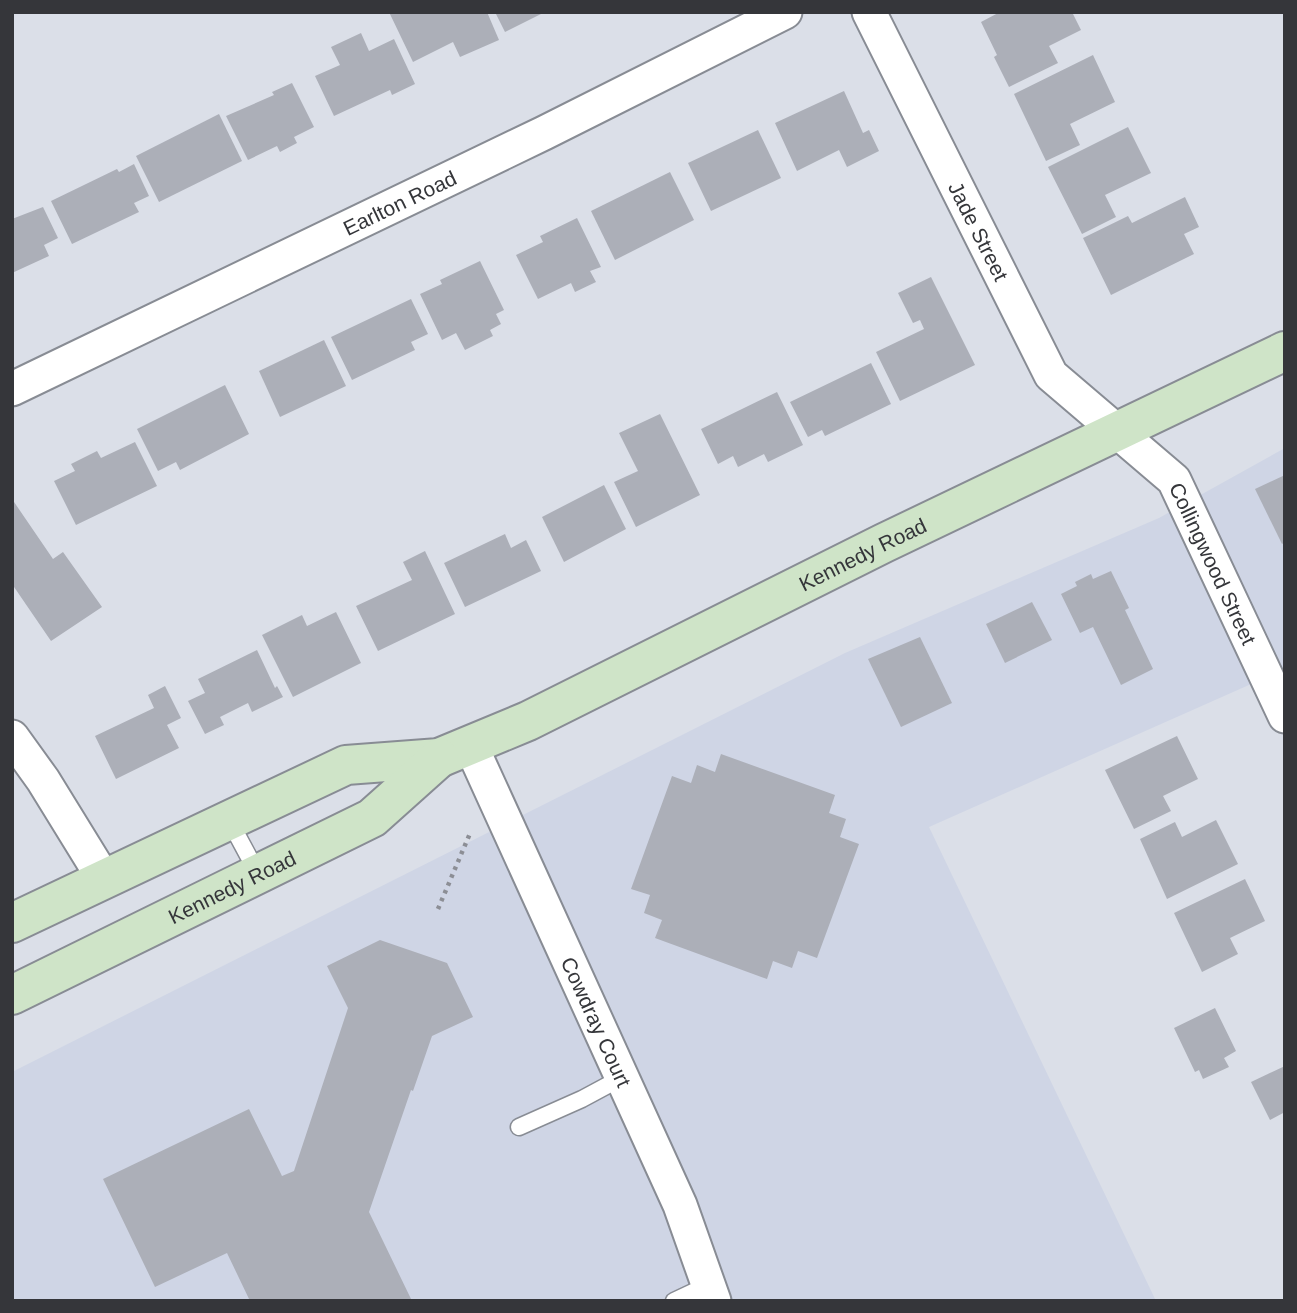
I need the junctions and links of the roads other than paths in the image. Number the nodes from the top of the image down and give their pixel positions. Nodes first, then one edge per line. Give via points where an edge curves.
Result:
1 (785, 12) edge
2 (869, 12) edge
3 (1285, 351) edge
4 (12, 389) edge
5 (1115, 431) junction
6 (1285, 716) edge
7 (12, 737) edge
8 (455, 752) junction
9 (229, 820) junction
10 (258, 874) junction
11 (104, 879) junction
12 (12, 923) edge
13 (12, 995) edge
14 (623, 1077) junction
15 (519, 1127) dead end
16 (711, 1293) edge
17 (674, 1301) edge

1 - 4 street, Earlton Road
2 - 5 street, Jade Street via 1051,375
3 - 5 main road, Kennedy Road
5 - 6 street, Collingwood Street via 1174,480
5 - 8 main road, Kennedy Road via 528,722
7 - 11 street
8 - 9 main road, Kennedy Road via 346,765
8 - 10 main road, Kennedy Road via 372,818
8 - 14 street, Cowdray Court
9 - 10 lane
9 - 11 main road, Kennedy Road
10 - 13 main road, Kennedy Road
11 - 12 main road, Kennedy Road
14 - 15 lane
14 - 16 street, Cowdray Court via 680,1205
16 - 17 lane

